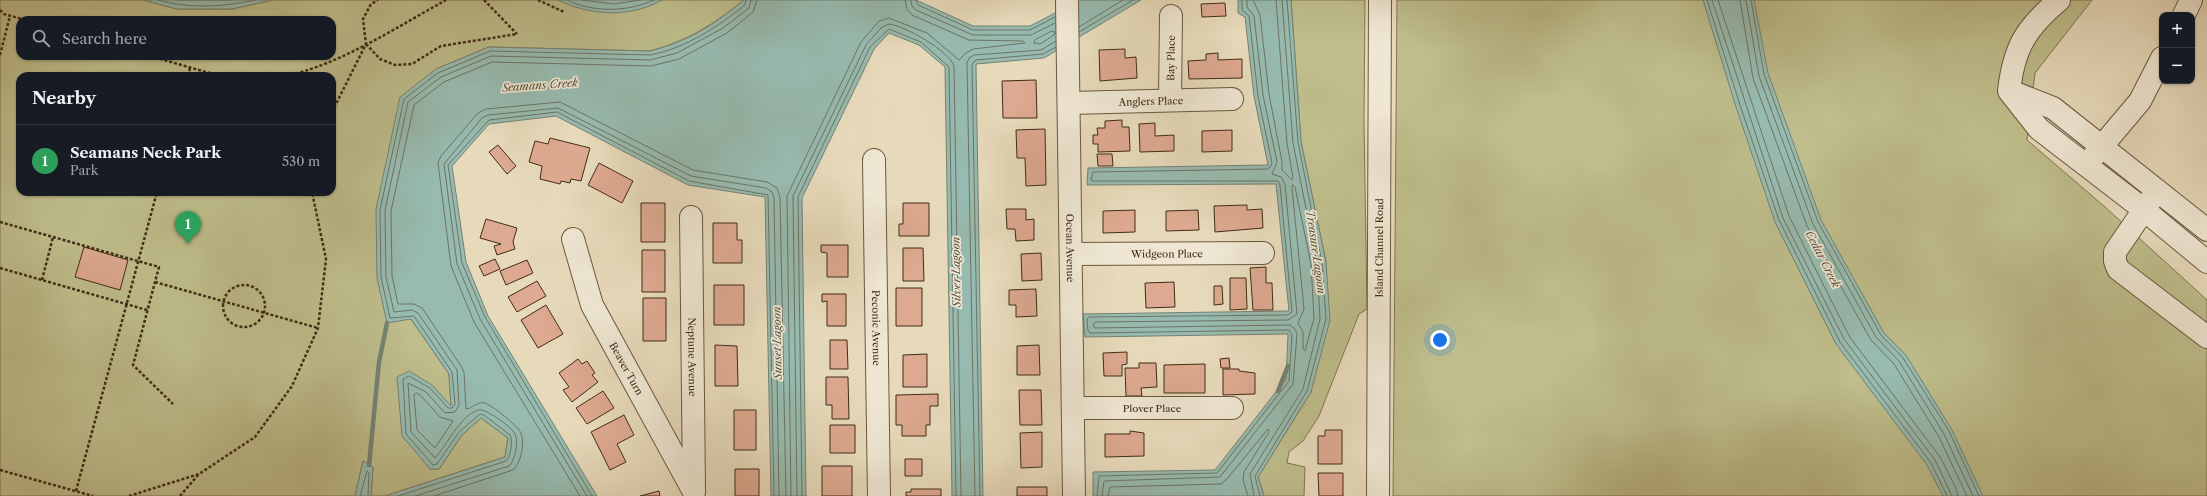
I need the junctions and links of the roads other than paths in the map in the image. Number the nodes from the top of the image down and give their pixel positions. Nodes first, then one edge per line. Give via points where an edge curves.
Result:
1 (1380, 0) edge
2 (2059, 0) edge
3 (1067, 1) edge
4 (1171, 16) dead end
5 (2159, 64) edge
6 (2009, 91) junction
7 (1232, 99) dead end
8 (1170, 100) junction
9 (1069, 103) junction
10 (2101, 147) junction
11 (874, 160) dead end
12 (2086, 165) junction
13 (2158, 190) junction
14 (2143, 209) junction
15 (690, 217) dead end
16 (2207, 230) edge
17 (573, 239) dead end
18 (1263, 253) dead end
19 (1071, 254) junction
20 (2207, 262) edge
21 (2207, 337) edge
22 (1073, 408) junction
23 (1232, 408) dead end
24 (695, 494) edge
25 (879, 496) edge
26 (1074, 496) edge
27 (1378, 496) edge

1 - 27 street, Island Channel Road
2 - 6 street via 2042,14 2019,45 2011,69
3 - 9 street, Ocean Avenue
4 - 8 street, Bay Place
5 - 10 street via 2140,101
6 - 10 street via 2053,108
6 - 12 street via 2039,129
7 - 8 street, Anglers Place
8 - 9 street, Anglers Place
9 - 19 street, Ocean Avenue
10 - 12 street
10 - 13 street
11 - 25 street, Peconic Avenue
12 - 14 street
13 - 14 street
13 - 16 street
14 - 20 street
14 - 21 street via 2116,252 2115,261 2118,269
15 - 24 street, Neptune Avenue
17 - 24 street, Beaver Turn via 592,305
18 - 19 street, Widgeon Place
19 - 22 street, Ocean Avenue
22 - 23 street, Plover Place
22 - 26 street, Ocean Avenue

